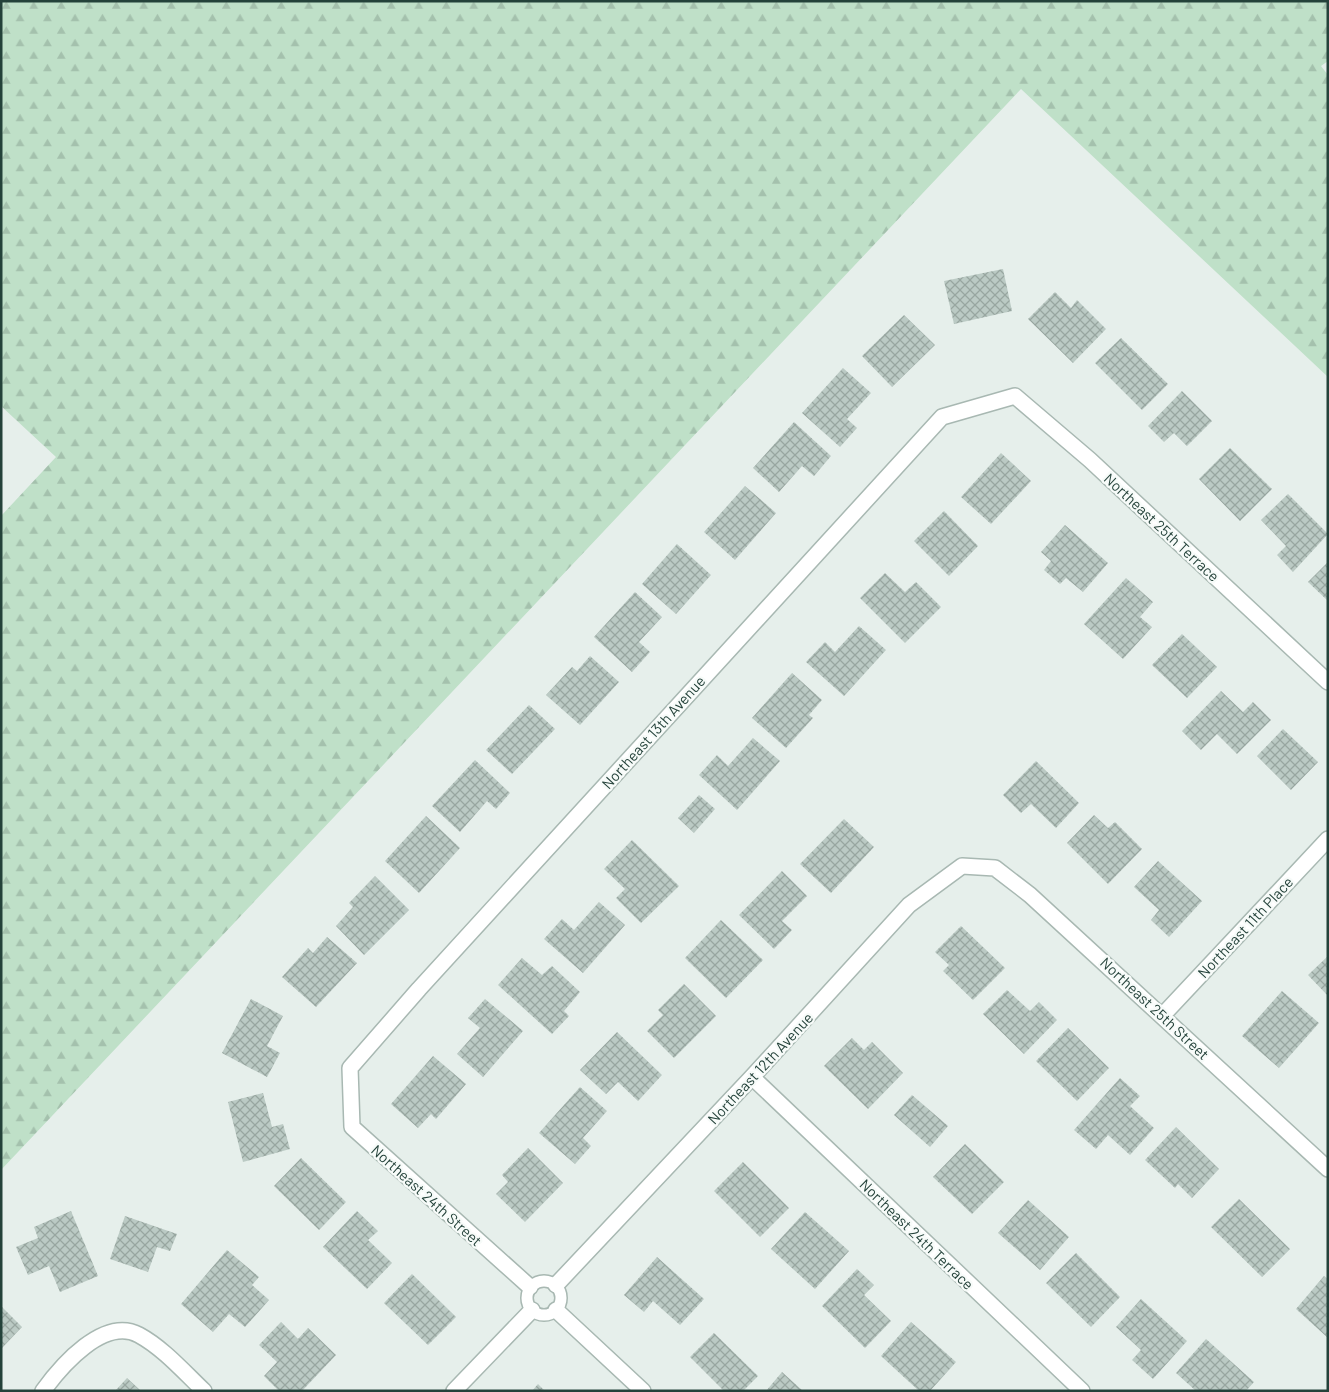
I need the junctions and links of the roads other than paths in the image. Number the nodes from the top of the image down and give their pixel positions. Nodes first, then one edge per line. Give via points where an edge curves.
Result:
1 (987, 404) joint
2 (1328, 682) edge
3 (1328, 839) edge
4 (973, 866) joint
5 (1163, 1015) junction
6 (752, 1077) junction
7 (351, 1090) joint
8 (1328, 1169) edge
9 (556, 1284) junction
10 (530, 1287) junction
11 (532, 1310) junction
12 (556, 1310) junction
13 (43, 1391) edge
14 (204, 1391) edge
15 (454, 1391) edge
16 (643, 1391) edge
17 (1082, 1391) edge

1 - 2 street, Northeast 25th Terrace via 1015,396 1090,460
1 - 7 street, Northeast 13th Avenue via 942,417 915,446 406,1003 350,1068
3 - 5 street, Northeast 11th Place
4 - 5 street, Northeast 25th Street via 995,868 1009,878
4 - 6 street, Northeast 12th Avenue via 962,866 909,905
5 - 8 street, Northeast 25th Street
6 - 9 street, Northeast 12th Avenue
6 - 17 street, Northeast 24th Terrace
7 - 10 street, Northeast 24th Street via 352,1127
9 - 10 lane via 540,1280
9 - 12 lane via 561,1294 560,1306
10 - 11 lane via 527,1301
11 - 12 lane via 541,1315
11 - 15 street
12 - 16 street
13 - 14 street via 59,1370 94,1340 117,1331 138,1334

